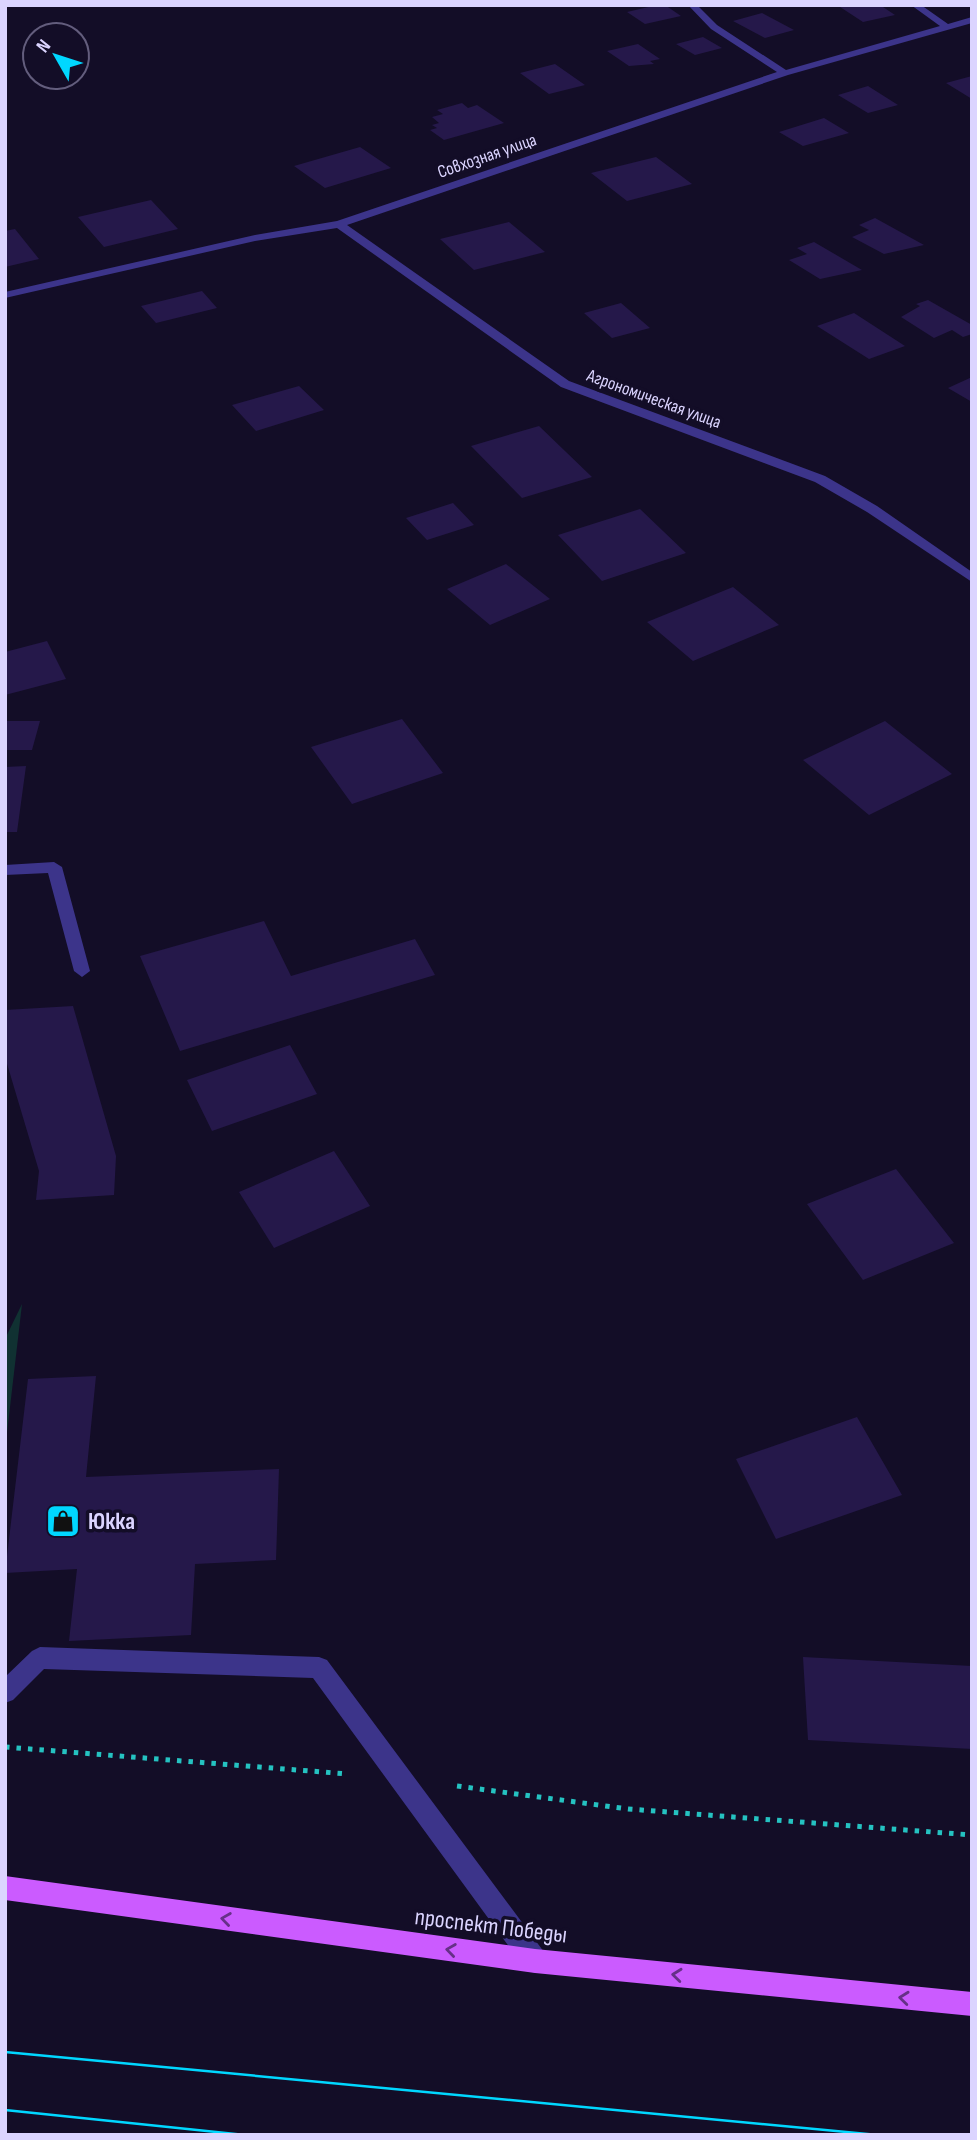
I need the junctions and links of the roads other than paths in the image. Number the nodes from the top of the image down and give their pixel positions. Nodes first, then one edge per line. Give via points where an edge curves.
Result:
1 (692, 5) edge
2 (915, 5) edge
3 (972, 20) edge
4 (947, 27) junction
5 (785, 73) junction
6 (339, 224) junction
7 (5, 295) edge
8 (972, 578) edge
9 (5, 870) edge
10 (82, 971) dead end
11 (5, 1692) edge
12 (5, 1888) edge
13 (535, 1961) junction
14 (972, 2004) edge

1 - 5 street via 714,27
2 - 4 street
3 - 4 street, Совхозная улица
4 - 5 street, Совхозная улица
5 - 6 street, Совхозная улица
6 - 7 street, Совхозная улица via 255,238
6 - 8 street, Агрономическая улица via 565,384 820,479 873,509
9 - 10 street via 54,867
11 - 13 street via 40,1658 318,1668
13 -> 12 main road, проспект Победы
14 -> 13 main road, проспект Победы

